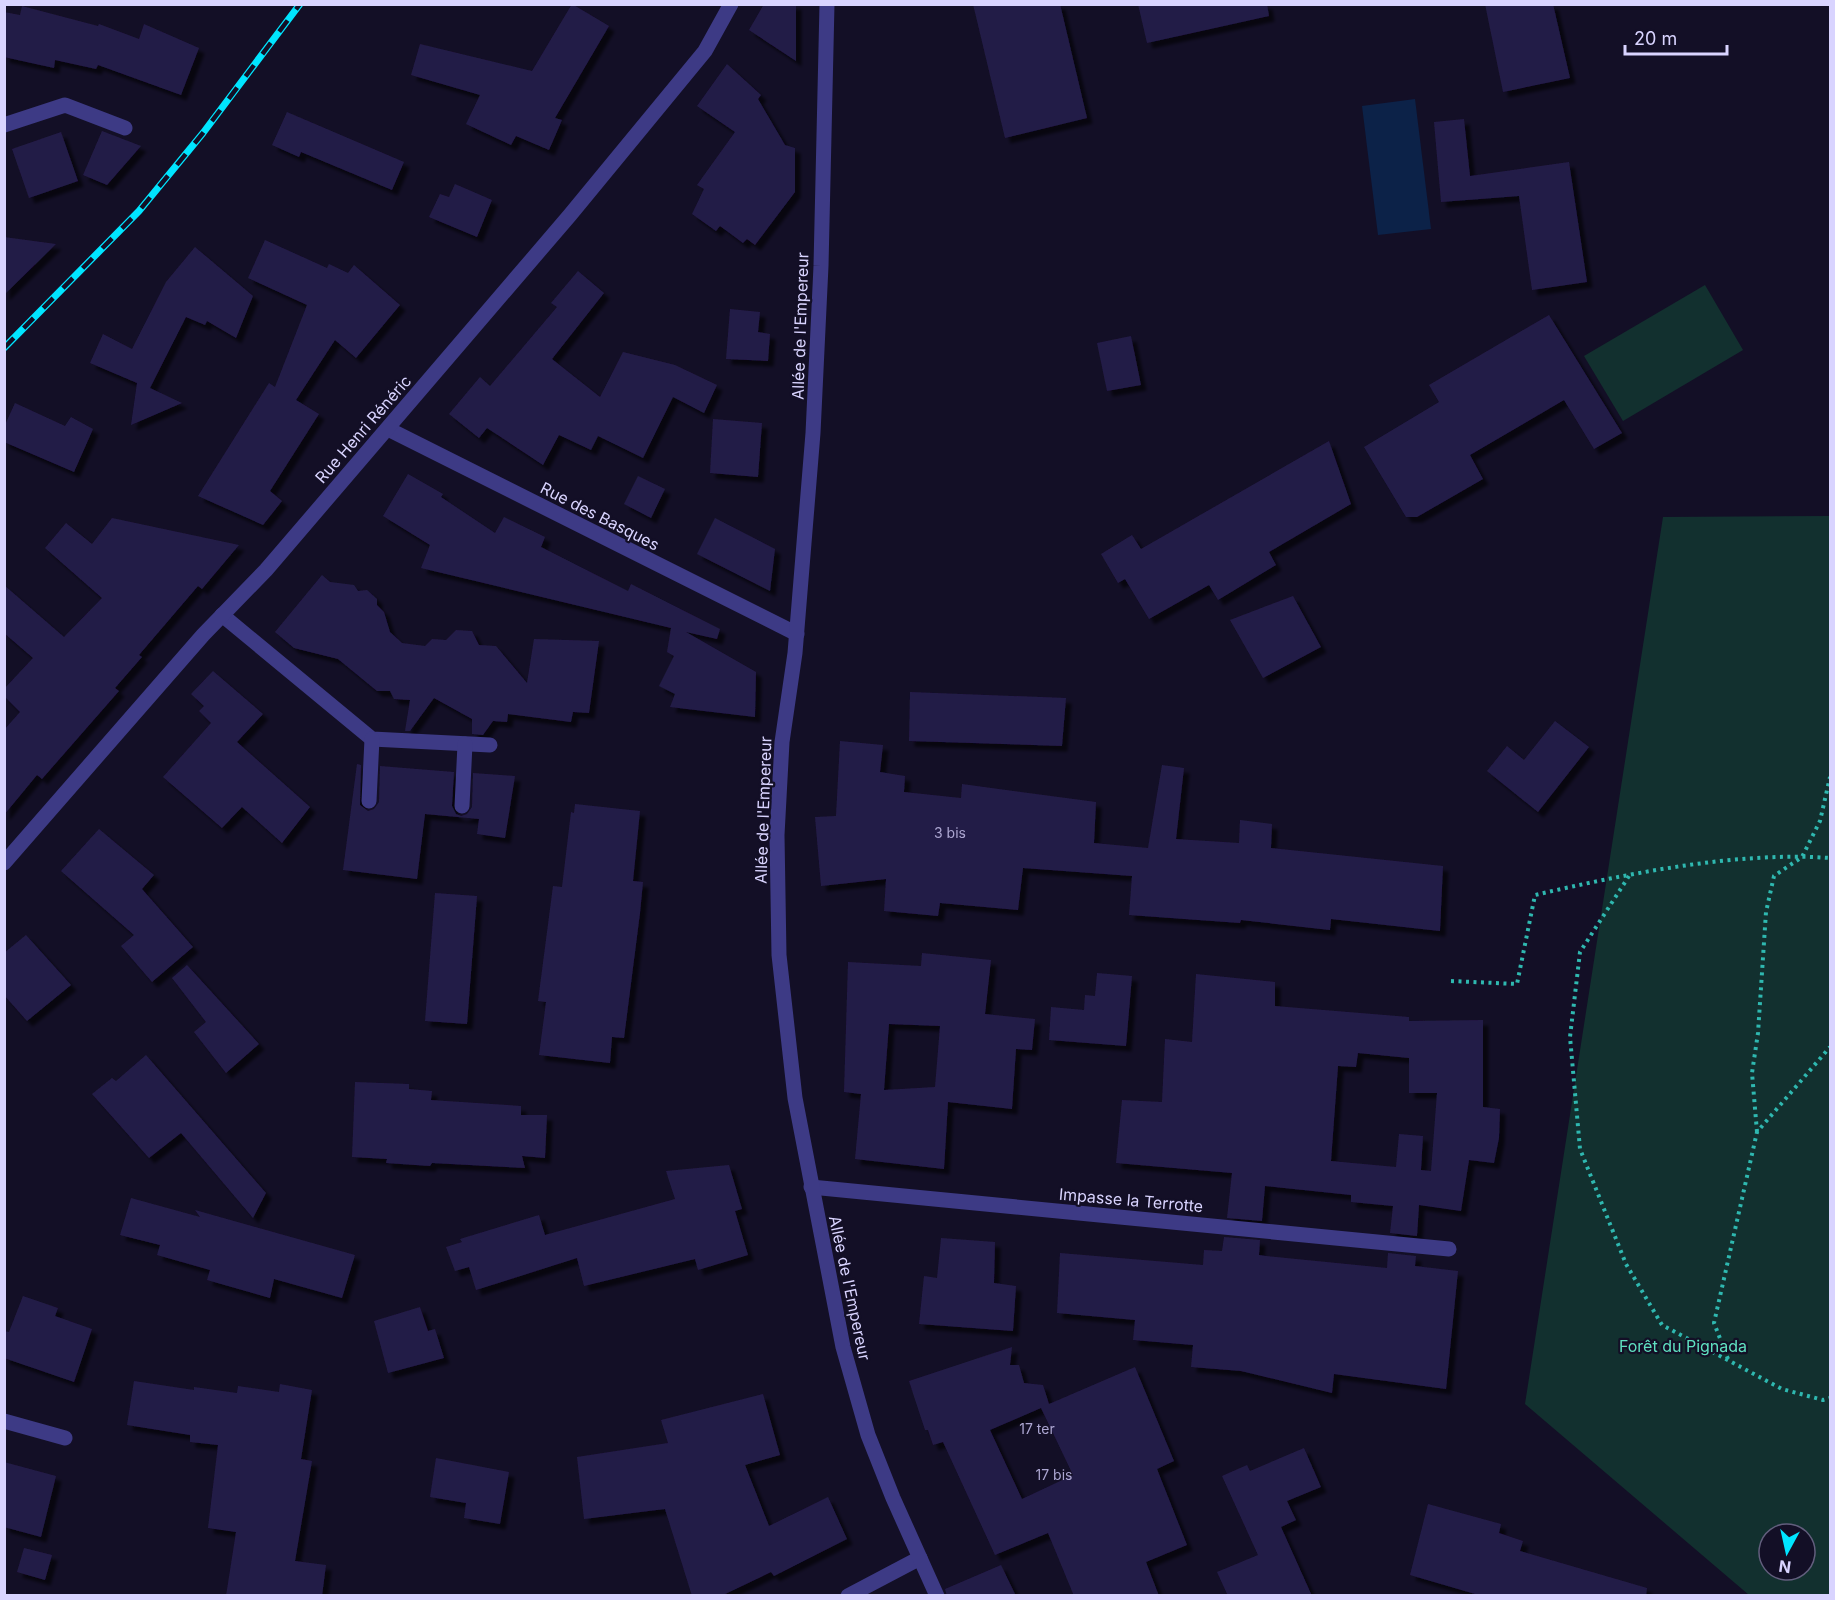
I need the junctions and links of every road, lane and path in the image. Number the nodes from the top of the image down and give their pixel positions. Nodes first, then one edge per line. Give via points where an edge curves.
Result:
1 (731, 4) edge
2 (827, 4) edge
3 (4, 125) edge
4 (125, 128) dead end
5 (388, 429) junction
6 (222, 615) junction
7 (797, 634) junction
8 (372, 739) junction
9 (465, 744) junction
10 (490, 745) dead end
11 (1830, 777) edge
12 (369, 801) dead end
13 (462, 806) dead end
14 (1802, 857) junction
15 (1830, 858) edge
16 (4, 863) edge
17 (1629, 876) junction
18 (1451, 981) dead end
19 (1830, 1047) edge
20 (1757, 1132) junction
21 (811, 1187) junction
22 (1449, 1249) dead end
23 (1728, 1359) junction
24 (1830, 1398) edge
25 (4, 1421) edge
26 (65, 1438) dead end
27 (920, 1558) junction
28 (848, 1596) edge
29 (937, 1596) edge

1 - 5 street, Rue Henri Rénéric via 705,51
2 - 7 street, Allée de l'Empereur via 821,266
3 - 4 street via 64,105
5 - 6 street, Rue Henri Rénéric
5 - 7 street, Rue des Basques
6 - 8 street
6 - 16 street, Rue Henri Rénéric
7 - 21 street, Allée de l'Empereur via 782,742 777,919 784,1020
8 - 9 street
8 - 12 street
9 - 10 street
9 - 13 street
11 - 14 path via 1820,821
14 - 15 path
14 - 17 path via 1712,863
14 - 20 path via 1774,876 1766,912 1752,1073
17 - 18 path via 1535,895 1517,984
17 - 23 path via 1580,952 1570,1037 1580,1149 1626,1264 1662,1325
19 - 20 path
20 - 23 path via 1714,1323
21 - 22 street, Impasse la Terrotte
21 - 27 street, Allée de l'Empereur via 843,1347 868,1435
23 - 24 path via 1782,1389 1823,1400
25 - 26 street
27 - 28 street
27 - 29 street, Allée de l'Empereur

